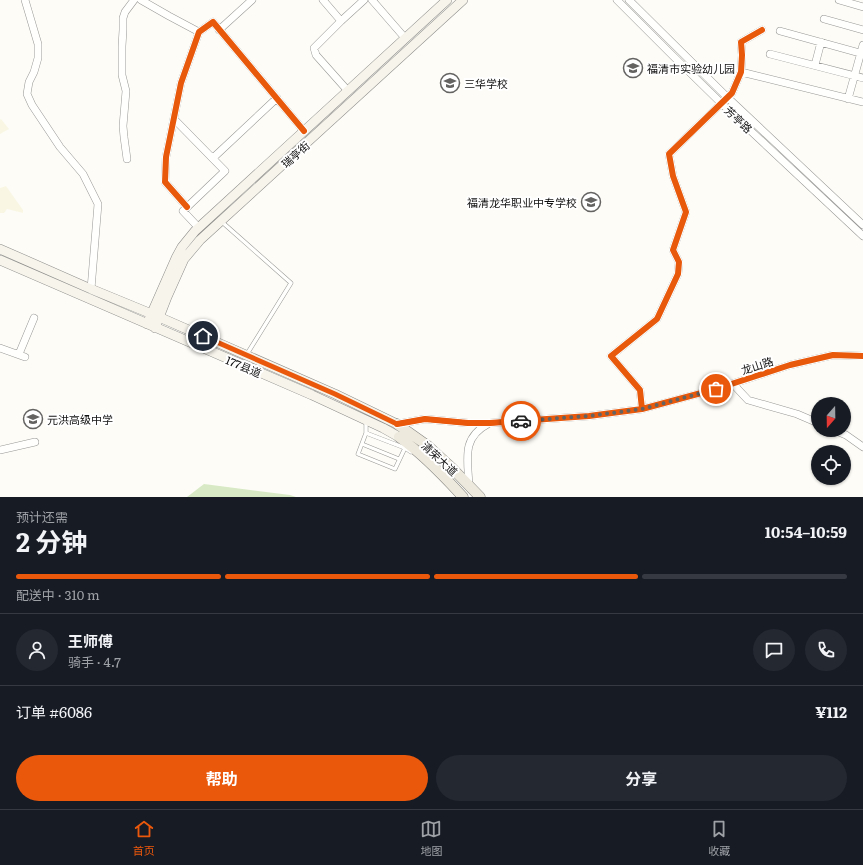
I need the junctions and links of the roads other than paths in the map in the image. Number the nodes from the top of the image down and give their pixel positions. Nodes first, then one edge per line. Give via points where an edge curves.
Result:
1 (25, 0) edge
2 (134, 0) edge
3 (141, 0) edge
4 (252, 0) edge
5 (323, 0) edge
6 (364, 0) edge
7 (372, 0) edge
8 (447, 0) edge
9 (463, 0) edge
10 (617, 0) edge
11 (629, 0) edge
12 (838, 0) edge
13 (863, 7) edge
14 (824, 19) dead end
15 (341, 21) junction
16 (219, 30) junction
17 (762, 30) dead end
18 (863, 30) edge
19 (780, 31) dead end
20 (199, 32) junction
21 (405, 38) junction
22 (821, 42) junction
23 (863, 45) edge
24 (862, 53) edge
25 (770, 54) dead end
26 (815, 65) junction
27 (740, 72) junction
28 (854, 76) junction
29 (863, 78) edge
30 (348, 91) junction
31 (727, 97) junction
32 (277, 98) junction
33 (848, 99) junction
34 (863, 102) edge
35 (721, 103) junction
36 (174, 119) junction
37 (304, 131) junction
38 (213, 158) junction
39 (127, 159) dead end
40 (188, 207) junction
41 (221, 221) junction
42 (863, 225) edge
43 (199, 228) junction
44 (863, 236) edge
45 (0, 249) edge
46 (0, 260) edge
47 (91, 289) junction
48 (155, 315) junction
49 (34, 318) dead end
50 (151, 326) junction
51 (0, 348) edge
52 (247, 355) junction
53 (863, 356) edge
54 (733, 384) junction
55 (642, 409) junction
56 (811, 420) edge
57 (366, 421) junction
58 (490, 423) junction
59 (397, 424) junction
60 (366, 433) junction
61 (399, 437) joint
62 (849, 437) edge
63 (35, 442) dead end
64 (362, 444) junction
65 (863, 446) edge
66 (405, 448) junction
67 (0, 450) edge
68 (425, 457) junction
69 (399, 459) junction
70 (469, 486) junction
71 (463, 497) edge
72 (480, 497) edge

1 - 47 street via 38,44 38,58 27,94 60,147 83,174 98,204
2 - 39 street via 123,18 122,75 126,91 124,132
3 - 20 street
4 - 16 street
5 - 15 street
6 - 15 street
7 - 21 street
8 - 21 main road, 瑞亭街
9 - 41 main road, 瑞亭街
10 - 35 street, 芳亭路
11 - 31 street, 芳亭路
12 - 13 street
14 - 18 street
15 - 30 street via 314,48 316,55
16 - 20 street via 213,22
16 - 32 street
17 - 27 street via 741,42
19 - 22 street
20 - 36 street via 181,83
21 - 30 main road, 瑞亭街
22 - 24 street
22 - 26 street
23 - 24 street
24 - 28 street
25 - 26 street
26 - 28 street
27 - 31 street via 732,93
27 - 33 street
28 - 29 street
28 - 33 street
30 - 37 main road, 瑞亭街
31 - 35 street
31 - 42 street, 芳亭路
32 - 37 street
32 - 38 street
33 - 34 street
35 - 44 street, 芳亭路
35 - 55 street via 669,154 673,176 686,212 673,250 679,262 678,274 657,319 611,356 640,390
36 - 38 street
36 - 40 street via 166,157 165,182
37 - 43 main road, 瑞亭街
38 - 40 street via 225,171
40 - 43 street via 183,211
41 - 48 main road, 瑞亭街 via 184,259
41 - 52 lane via 291,283
43 - 48 main road, 瑞亭街 via 176,258
45 - 47 main road, 177县道
46 - 50 main road, 177县道
47 - 48 main road, 177县道
48 - 50 main road, 瑞亭街
48 - 52 main road, 177县道
49 - 51 street via 22,355
50 - 57 main road, 177县道
52 - 59 main road, 177县道
53 - 54 street, 龙山路 via 833,355 790,365
54 - 55 street, 龙山路
54 - 56 street via 748,400
55 - 58 street, 龙山路 via 589,416
57 - 60 lane
57 - 61 main road, 177县道
58 - 59 street, 龙山路 via 425,419
58 - 70 street via 481,427 469,442
59 - 70 main road, 清荣大道 via 428,446
60 - 64 lane
60 - 66 lane
61 - 68 main road, 清荣大道
62 - 65 street
63 - 67 street
64 - 69 lane
64 - 69 lane via 358,454 395,469
66 - 68 lane
66 - 69 lane
68 - 71 main road, 清荣大道
70 - 72 main road, 清荣大道

